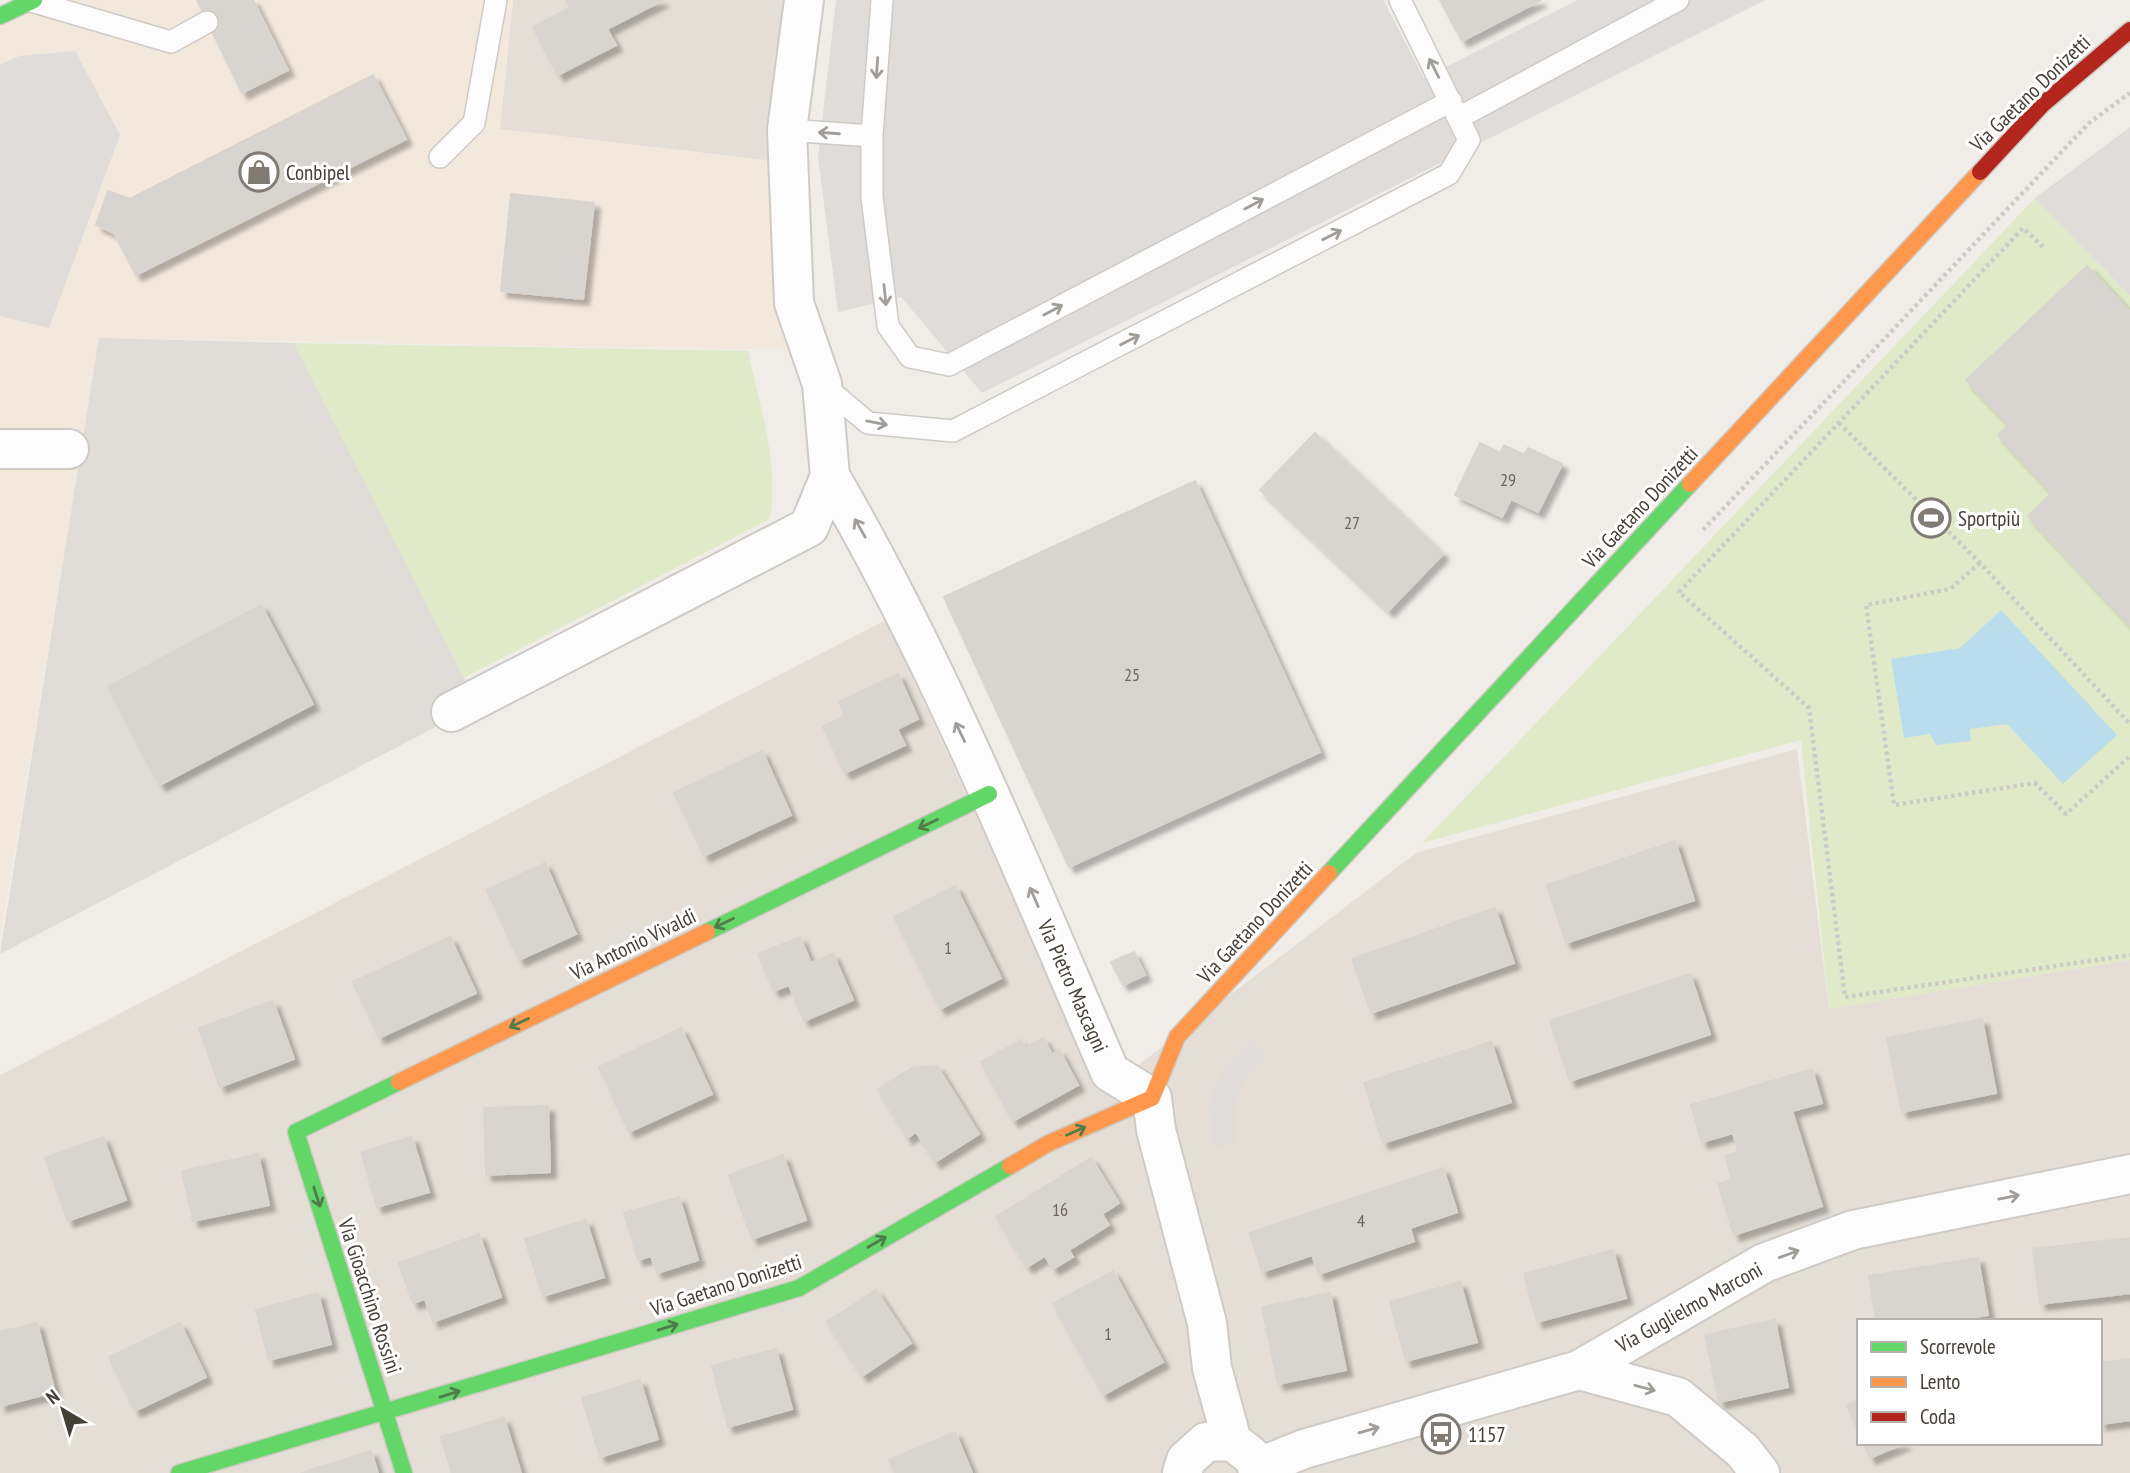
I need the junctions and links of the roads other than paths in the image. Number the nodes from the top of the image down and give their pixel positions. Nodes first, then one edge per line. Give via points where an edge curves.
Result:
1 (496, 0) edge
2 (804, 0) edge
3 (882, 0) edge
4 (1400, 0) edge
5 (1678, 0) edge
6 (33, 1) edge
7 (0, 16) edge
8 (207, 22) dead end
9 (2130, 30) edge
10 (1455, 109) junction
11 (787, 130) junction
12 (872, 136) junction
13 (440, 157) dead end
14 (822, 384) junction
15 (0, 449) edge
16 (69, 449) dead end
17 (830, 476) junction
18 (451, 712) dead end
19 (989, 794) junction
20 (1152, 1098) junction
21 (296, 1132) joint
22 (2130, 1174) edge
23 (1212, 1368) junction
24 (1579, 1370) junction
25 (385, 1414) junction
26 (1249, 1461) edge
27 (1185, 1467) edge
28 (180, 1473) edge
29 (404, 1473) edge
30 (1760, 1473) edge

1 - 13 lane via 474,123
2 - 11 street
3 -> 12 lane
10 -> 4 lane
5 - 10 lane
6 - 7 street
6 - 8 lane via 171,42
9 - 20 street, Via Gaetano Donizetti via 2042,105 1177,1037
12 -> 10 lane via 872,197 888,326 910,357 949,365
14 -> 10 lane via 868,423 953,431 1449,174 1469,140
12 -> 11 lane
11 - 14 street via 794,303
14 - 17 street
15 - 16 street
17 - 18 street via 808,527
19 -> 17 street, Via Pietro Mascagni via 872,548
20 -> 19 street, Via Pietro Mascagni via 1110,1072
19 -> 21 street, Via Antonio Vivaldi
20 - 23 street via 1156,1130 1207,1324
25 -> 20 street, Via Gaetano Donizetti via 799,1288 1049,1143
21 -> 25 street, Via Gioacchino Rossini
24 -> 22 street, Via Guglielmo Marconi via 1765,1263 1853,1230
23 - 26 street
23 - 27 street
26 -> 24 street, Via Guglielmo Marconi
24 -> 30 street via 1678,1397 1743,1451
25 - 28 street, Via Gaetano Donizetti
25 - 29 street, Via Gioacchino Rossini
26 - 27 street, Via Guglielmo Marconi via 1206,1442

